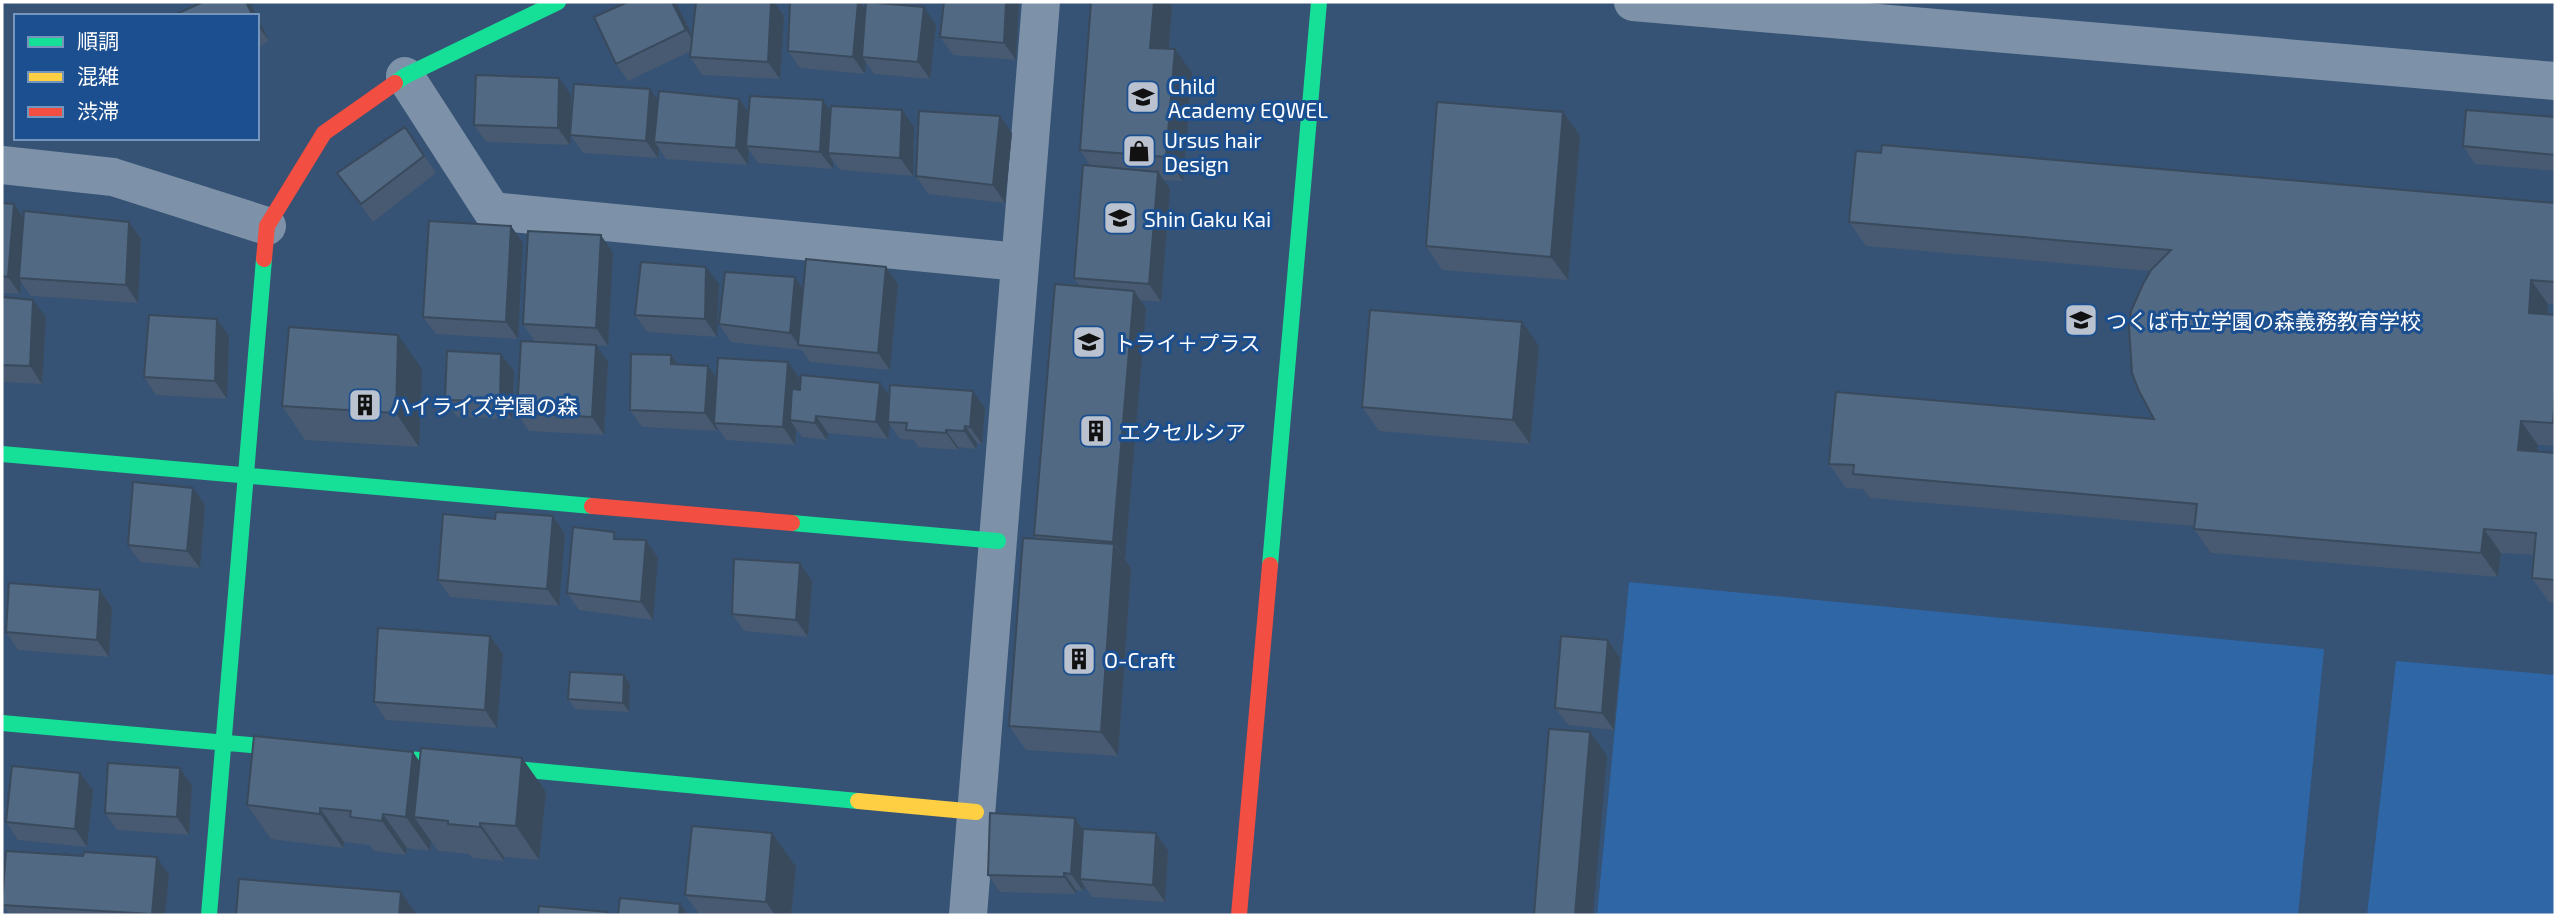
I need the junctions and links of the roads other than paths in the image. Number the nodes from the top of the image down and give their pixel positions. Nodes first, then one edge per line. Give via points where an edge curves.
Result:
1 (558, 2) edge
2 (1041, 2) edge
3 (1319, 2) edge
4 (1633, 2) edge
5 (405, 76) junction
6 (2555, 81) edge
7 (2, 165) edge
8 (267, 226) junction
9 (1020, 262) junction
10 (2, 454) edge
11 (246, 475) junction
12 (998, 541) junction
13 (2, 723) edge
14 (222, 742) junction
15 (318, 751) edge
16 (345, 753) edge
17 (976, 812) junction
18 (209, 915) edge
19 (968, 915) edge
20 (1239, 915) edge

1 - 5 street
2 - 9 street
3 - 20 street
4 - 6 street
5 - 8 street via 324,133
5 - 9 street via 492,211
7 - 8 street via 113,177
8 - 11 street
9 - 12 street
10 - 11 street
11 - 12 street
11 - 14 street
12 - 17 street
13 - 14 street
14 - 15 street
14 - 18 street
16 - 17 street
17 - 19 street

